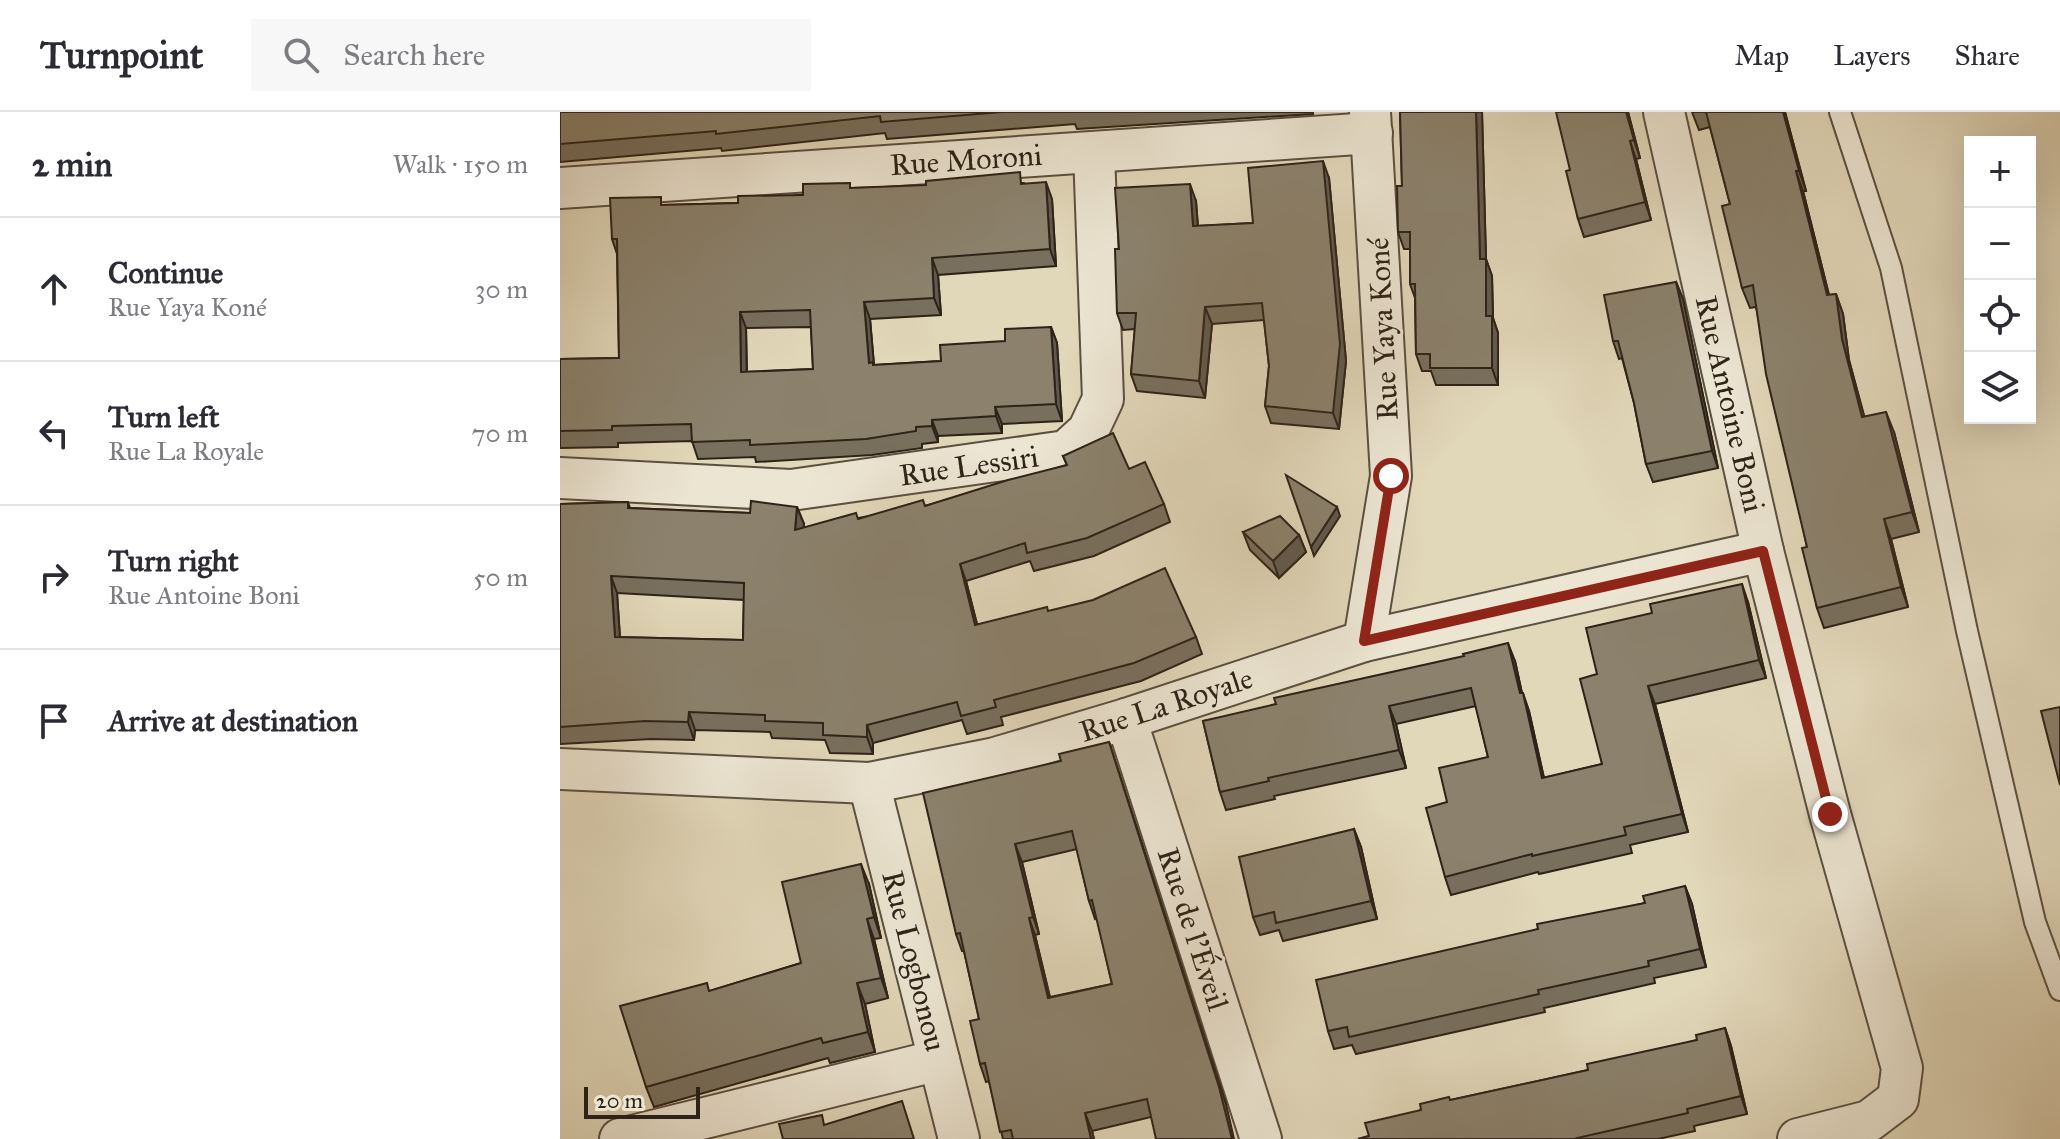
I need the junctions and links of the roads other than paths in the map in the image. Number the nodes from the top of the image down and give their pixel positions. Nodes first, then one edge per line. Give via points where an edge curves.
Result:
1 (1664, 112) edge
2 (1840, 112) edge
3 (1371, 122) edge
4 (1094, 152) junction
5 (560, 188) edge
6 (560, 478) edge
7 (1763, 551) junction
8 (1364, 641) junction
9 (1126, 719) junction
10 (560, 769) edge
11 (869, 783) junction
12 (2060, 990) edge
13 (939, 1060) junction
14 (620, 1139) edge
15 (959, 1139) edge
16 (1261, 1139) edge
17 (1798, 1139) edge

1 - 7 street, Rue Antoine Boni
2 - 12 lane via 1891,268 2035,922
3 - 4 street, Rue Moroni
3 - 8 street, Rue Yaya Koné via 1391,476
4 - 5 street, Rue Moroni
4 - 6 street, Rue Lessiri via 1103,399 1088,431 1066,451 791,490
7 - 8 street, Rue La Royale
7 - 17 street, Rue Antoine Boni via 1902,1068 1898,1099 1869,1121
8 - 9 street, Rue La Royale
9 - 11 street, Rue La Royale via 995,758
9 - 16 street, Rue de l'Éveil
10 - 11 street, Rue La Royale
11 - 13 street, Rue Logbonou
13 - 14 street
13 - 15 street, Rue Logbonou

